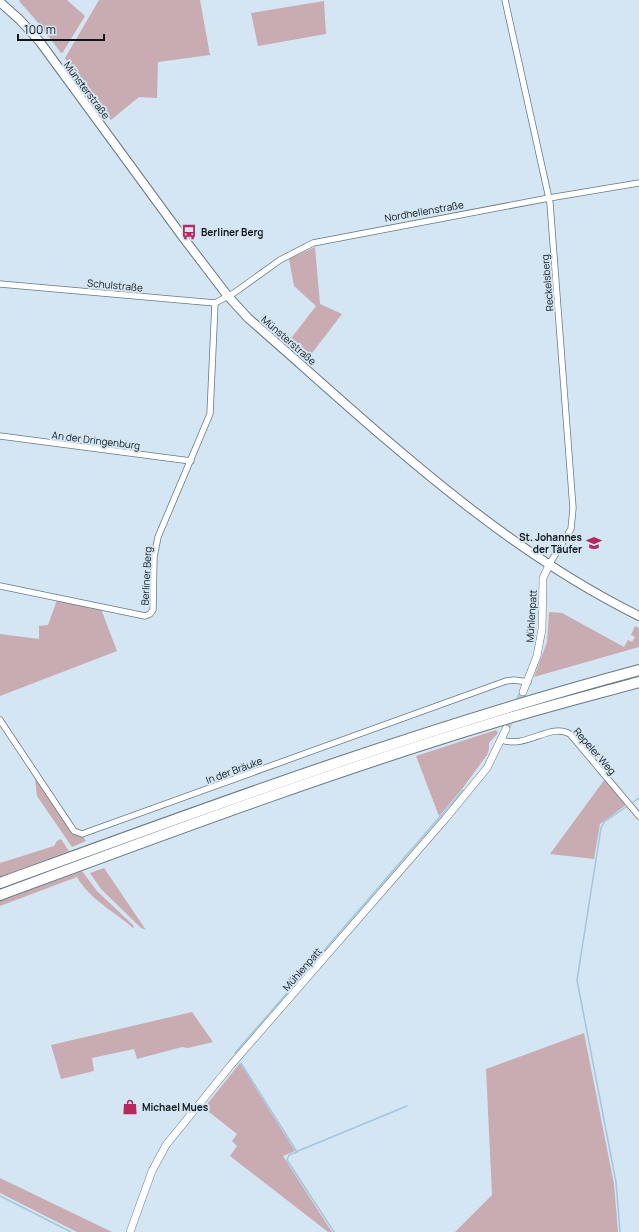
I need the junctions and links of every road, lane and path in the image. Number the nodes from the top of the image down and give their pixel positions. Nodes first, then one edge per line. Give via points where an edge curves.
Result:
1 (505, 0) edge
2 (0, 2) edge
3 (639, 183) edge
4 (549, 198) junction
5 (0, 284) edge
6 (227, 295) junction
7 (215, 303) junction
8 (0, 436) edge
9 (191, 461) junction
10 (550, 563) junction
11 (0, 586) edge
12 (639, 616) edge
13 (639, 670) edge
14 (528, 682) junction
15 (639, 682) edge
16 (523, 692) tunnel mouth
17 (0, 720) edge
18 (506, 729) tunnel mouth
19 (501, 740) junction
20 (639, 816) edge
21 (0, 883) edge
22 (0, 895) edge
23 (130, 1232) edge

1 - 4 street, Reckelsberg
2 - 6 main road, Münsterstraße via 40,42
3 - 4 street, Nordhellenstraße
4 - 6 street, Nordhellenstraße via 312,243 280,260 234,293
4 - 10 street, Reckelsberg via 573,508 571,529
5 - 7 street, Schulstraße
6 - 7 street
6 - 10 main road, Münsterstraße via 254,323 472,510
7 - 9 street, Berliner Berg via 210,414
8 - 9 street, An der Dringenburg
9 - 11 street, Berliner Berg via 158,537 154,557 153,610 150,614 145,616
10 - 12 main road, Münsterstraße
10 - 14 street, Mühlenpatt via 543,578 542,629 537,656
13 - 21 highway via 523,702 362,754 192,812
14 - 16 street, Mühlenpatt
14 - 17 street, In der Bräuke via 506,681 82,834 74,831
15 - 22 highway via 499,720 321,778
18 - 19 street, Mühlenpatt
19 - 20 street, Repeler Weg via 519,743 558,730 565,731
19 - 23 street, Mühlenpatt via 487,768 446,818 231,1065 166,1146 152,1171

